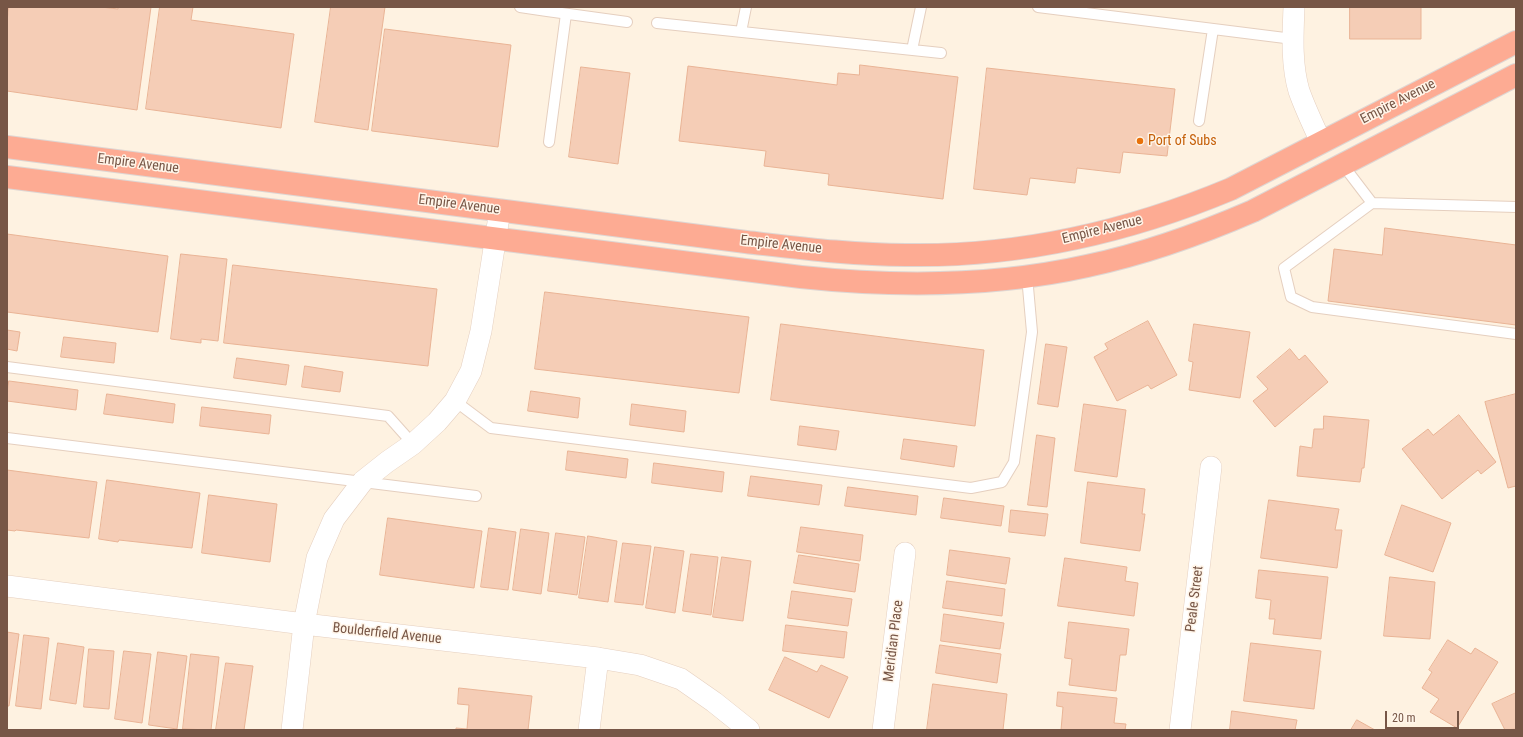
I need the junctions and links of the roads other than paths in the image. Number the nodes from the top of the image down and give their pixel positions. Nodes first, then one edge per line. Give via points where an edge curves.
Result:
1 (520, 7) edge
2 (746, 7) edge
3 (921, 7) edge
4 (1038, 7) edge
5 (1294, 7) edge
6 (547, 9) edge
7 (566, 14) junction
8 (627, 22) dead end
9 (657, 23) dead end
10 (1213, 29) junction
11 (741, 32) junction
12 (1293, 39) junction
13 (1516, 42) edge
14 (912, 50) junction
15 (941, 53) dead end
16 (1516, 75) edge
17 (1199, 121) dead end
18 (549, 142) dead end
19 (1322, 142) junction
20 (7, 147) edge
21 (1343, 165) junction
22 (7, 177) edge
23 (1372, 203) junction
24 (1516, 207) edge
25 (500, 210) junction
26 (496, 238) junction
27 (1027, 276) junction
28 (1516, 334) edge
29 (7, 367) edge
30 (455, 401) junction
31 (7, 438) edge
32 (413, 444) junction
33 (1211, 467) dead end
34 (363, 482) junction
35 (476, 496) dead end
36 (905, 553) dead end
37 (7, 586) edge
38 (304, 624) junction
39 (598, 658) junction
40 (292, 730) edge
41 (589, 730) edge
42 (749, 730) edge
43 (883, 730) edge
44 (1180, 730) edge

1 - 6 lane
2 - 11 lane
3 - 14 lane
4 - 10 lane
5 - 12 street
6 - 7 lane
7 - 8 lane
7 - 18 lane
9 - 11 lane
10 - 12 lane
10 - 17 lane
11 - 14 lane
12 - 19 street via 1299,89
13 - 19 highway, Empire Avenue
14 - 15 lane
16 - 21 highway, Empire Avenue
19 - 25 highway, Empire Avenue via 1231,189 1167,213 1081,238 972,253 906,256 820,250
20 - 25 highway, Empire Avenue
21 - 23 lane
21 - 27 highway, Empire Avenue via 1253,211 1183,238 1087,266
22 - 26 highway, Empire Avenue
23 - 24 lane
23 - 28 lane via 1284,268 1291,296 1312,307
25 - 26 street
26 - 27 highway, Empire Avenue via 848,282 926,284
26 - 30 street via 481,331 471,371
27 - 30 lane via 1032,332 1014,462 1002,482 971,488 491,428
29 - 32 lane via 388,416
30 - 32 street
31 - 34 lane
32 - 34 street
33 - 44 street, Peale Street
34 - 35 lane
34 - 38 street via 334,519 317,558
36 - 43 street, Meridian Place
37 - 38 street, Boulderfield Avenue
38 - 39 street, Boulderfield Avenue
38 - 40 street
39 - 41 street
39 - 42 street, Boulderfield Avenue via 640,665 681,679

